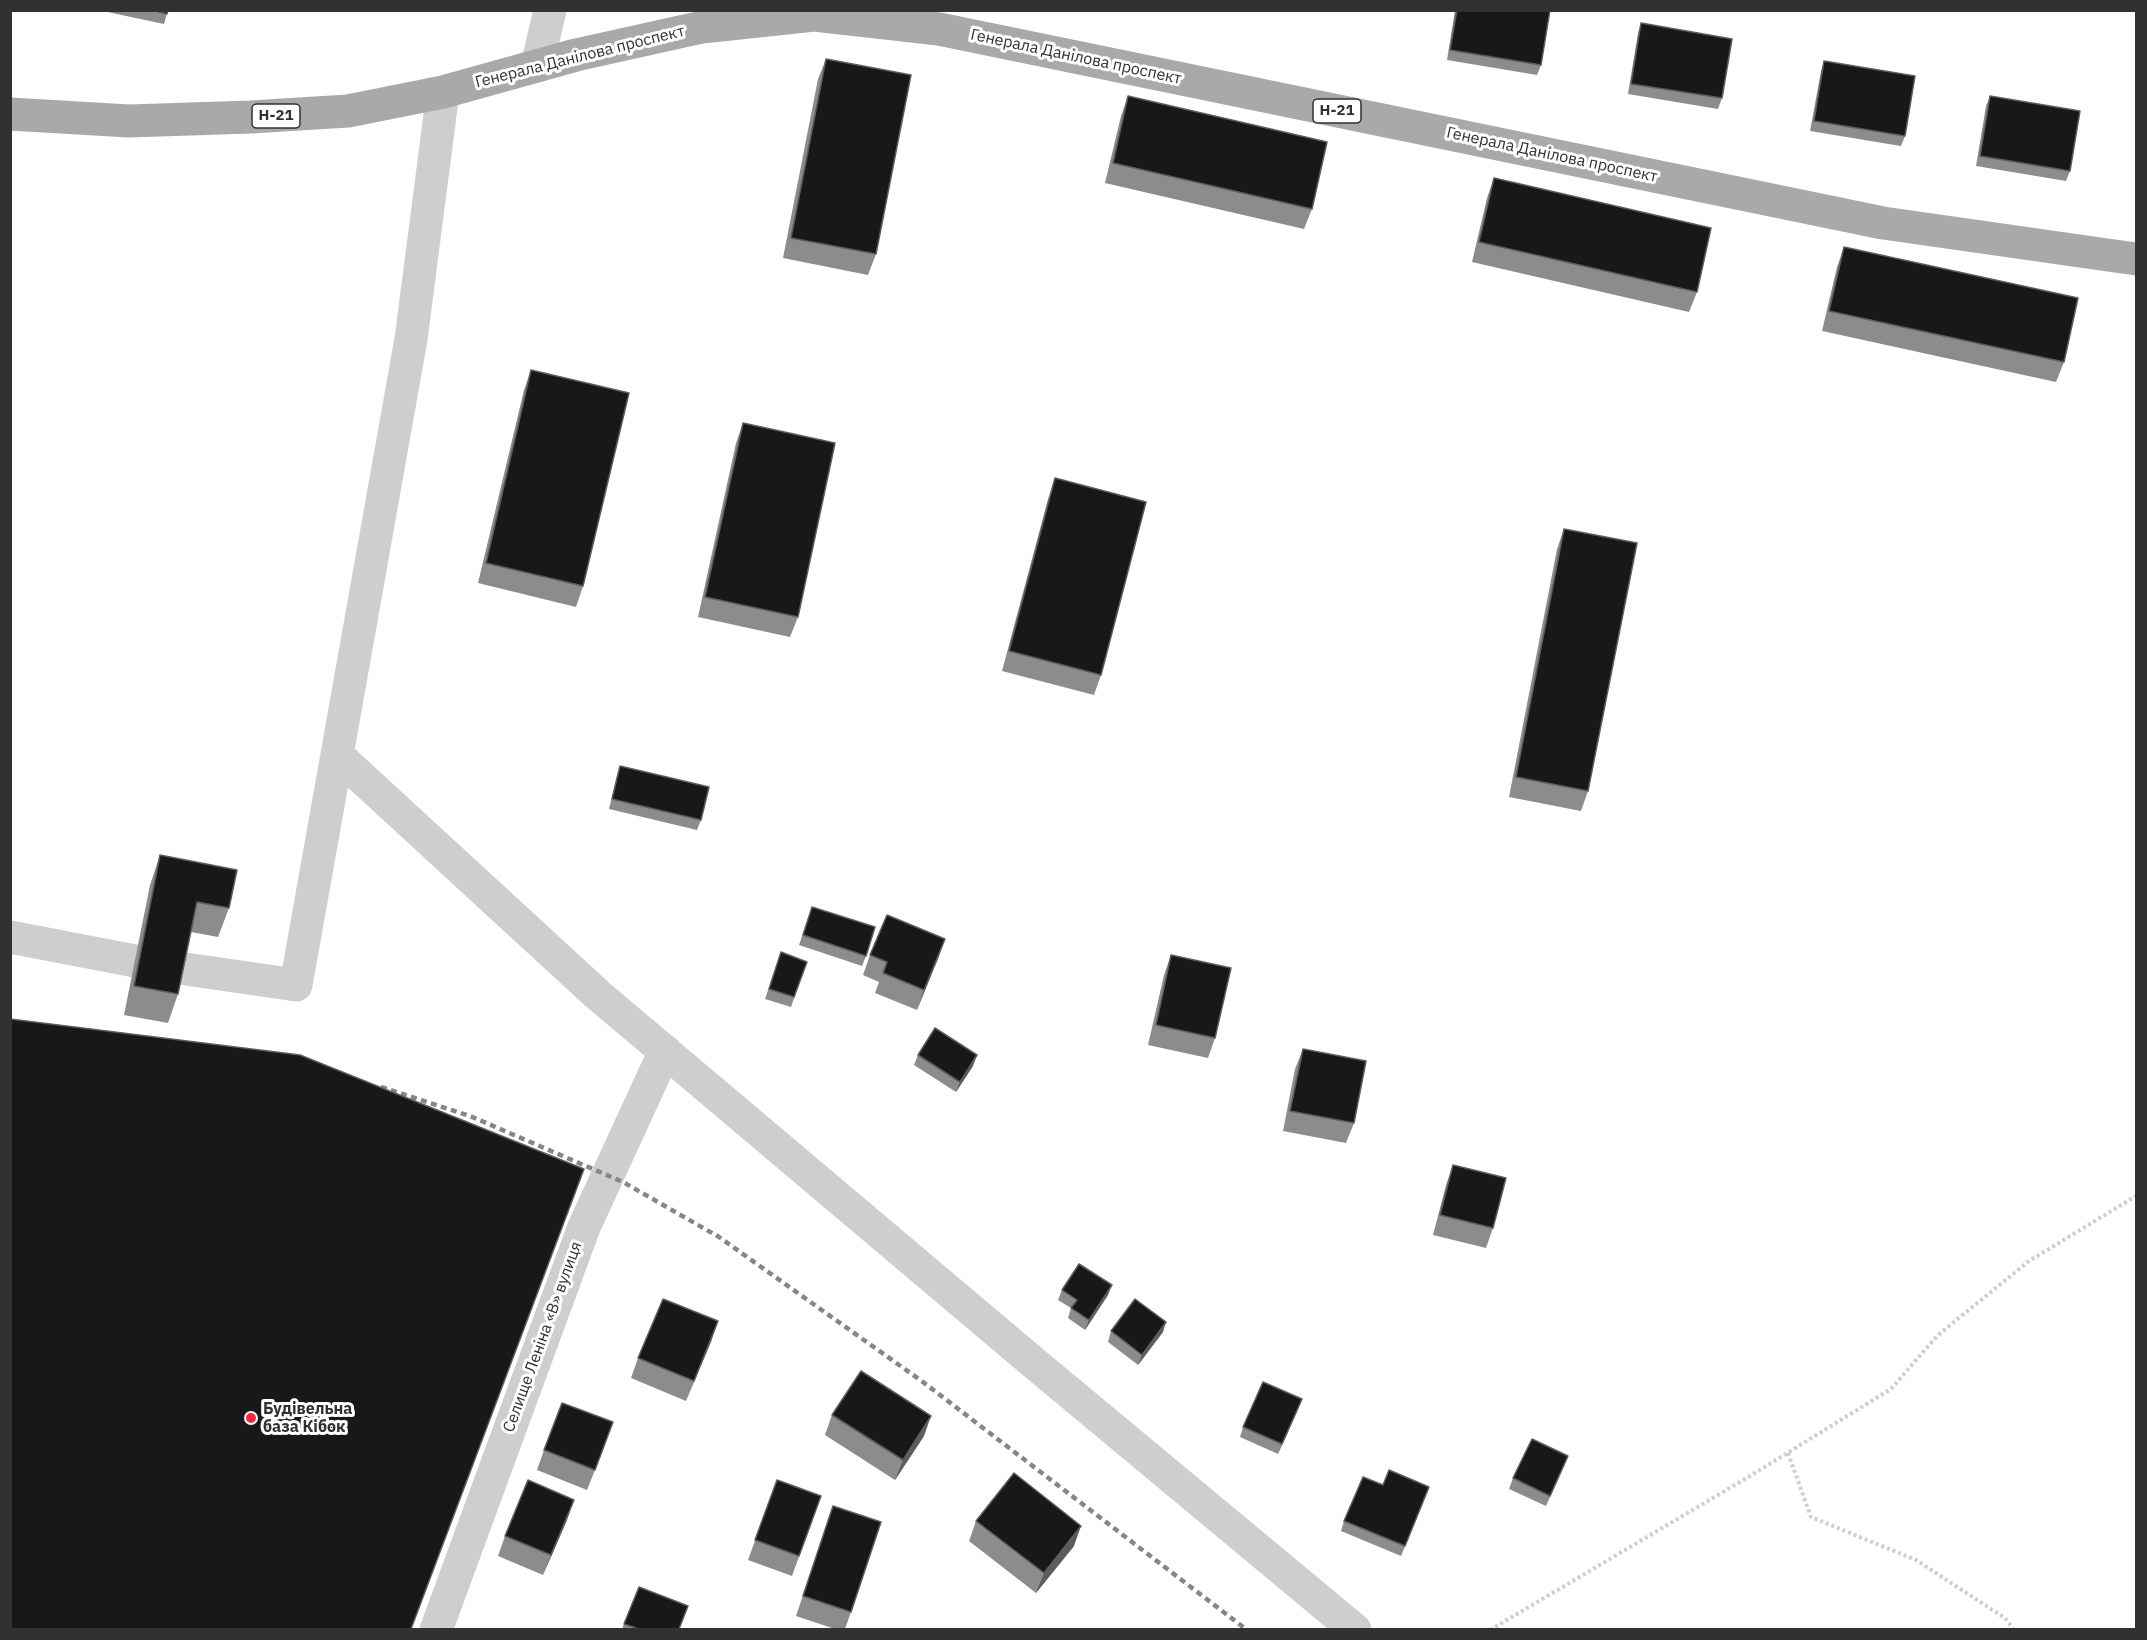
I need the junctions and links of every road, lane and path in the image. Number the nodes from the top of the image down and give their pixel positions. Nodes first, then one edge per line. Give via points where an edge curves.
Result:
1 (550, 10) edge
2 (537, 66) junction
3 (443, 92) junction
4 (10, 114) edge
5 (2136, 260) edge
6 (337, 755) junction
7 (10, 937) edge
8 (135, 962) dead end
9 (178, 968) edge
10 (665, 1052) junction
11 (2136, 1196) edge
12 (1788, 1453) junction
13 (436, 1629) edge
14 (1355, 1629) edge
15 (1490, 1629) edge
16 (2014, 1629) edge

1 - 2 street
2 - 3 main road, Генерала Данілова проспект / Н-21
2 - 5 main road, Генерала Данілова проспект / Н-21 via 702,27 814,15 939,29 1872,221
3 - 4 main road, Генерала Данілова проспект / Н-21 via 348,111 251,117 129,121
3 - 6 street via 411,339
6 - 9 street via 296,985
6 - 10 street
7 - 8 street
10 - 13 street, Селище Леніна «В» вулиця via 584,1227
10 - 14 street
11 - 12 path via 2030,1261 1938,1335 1891,1389
12 - 15 path
12 - 16 path via 1811,1517 1916,1560 2005,1618

